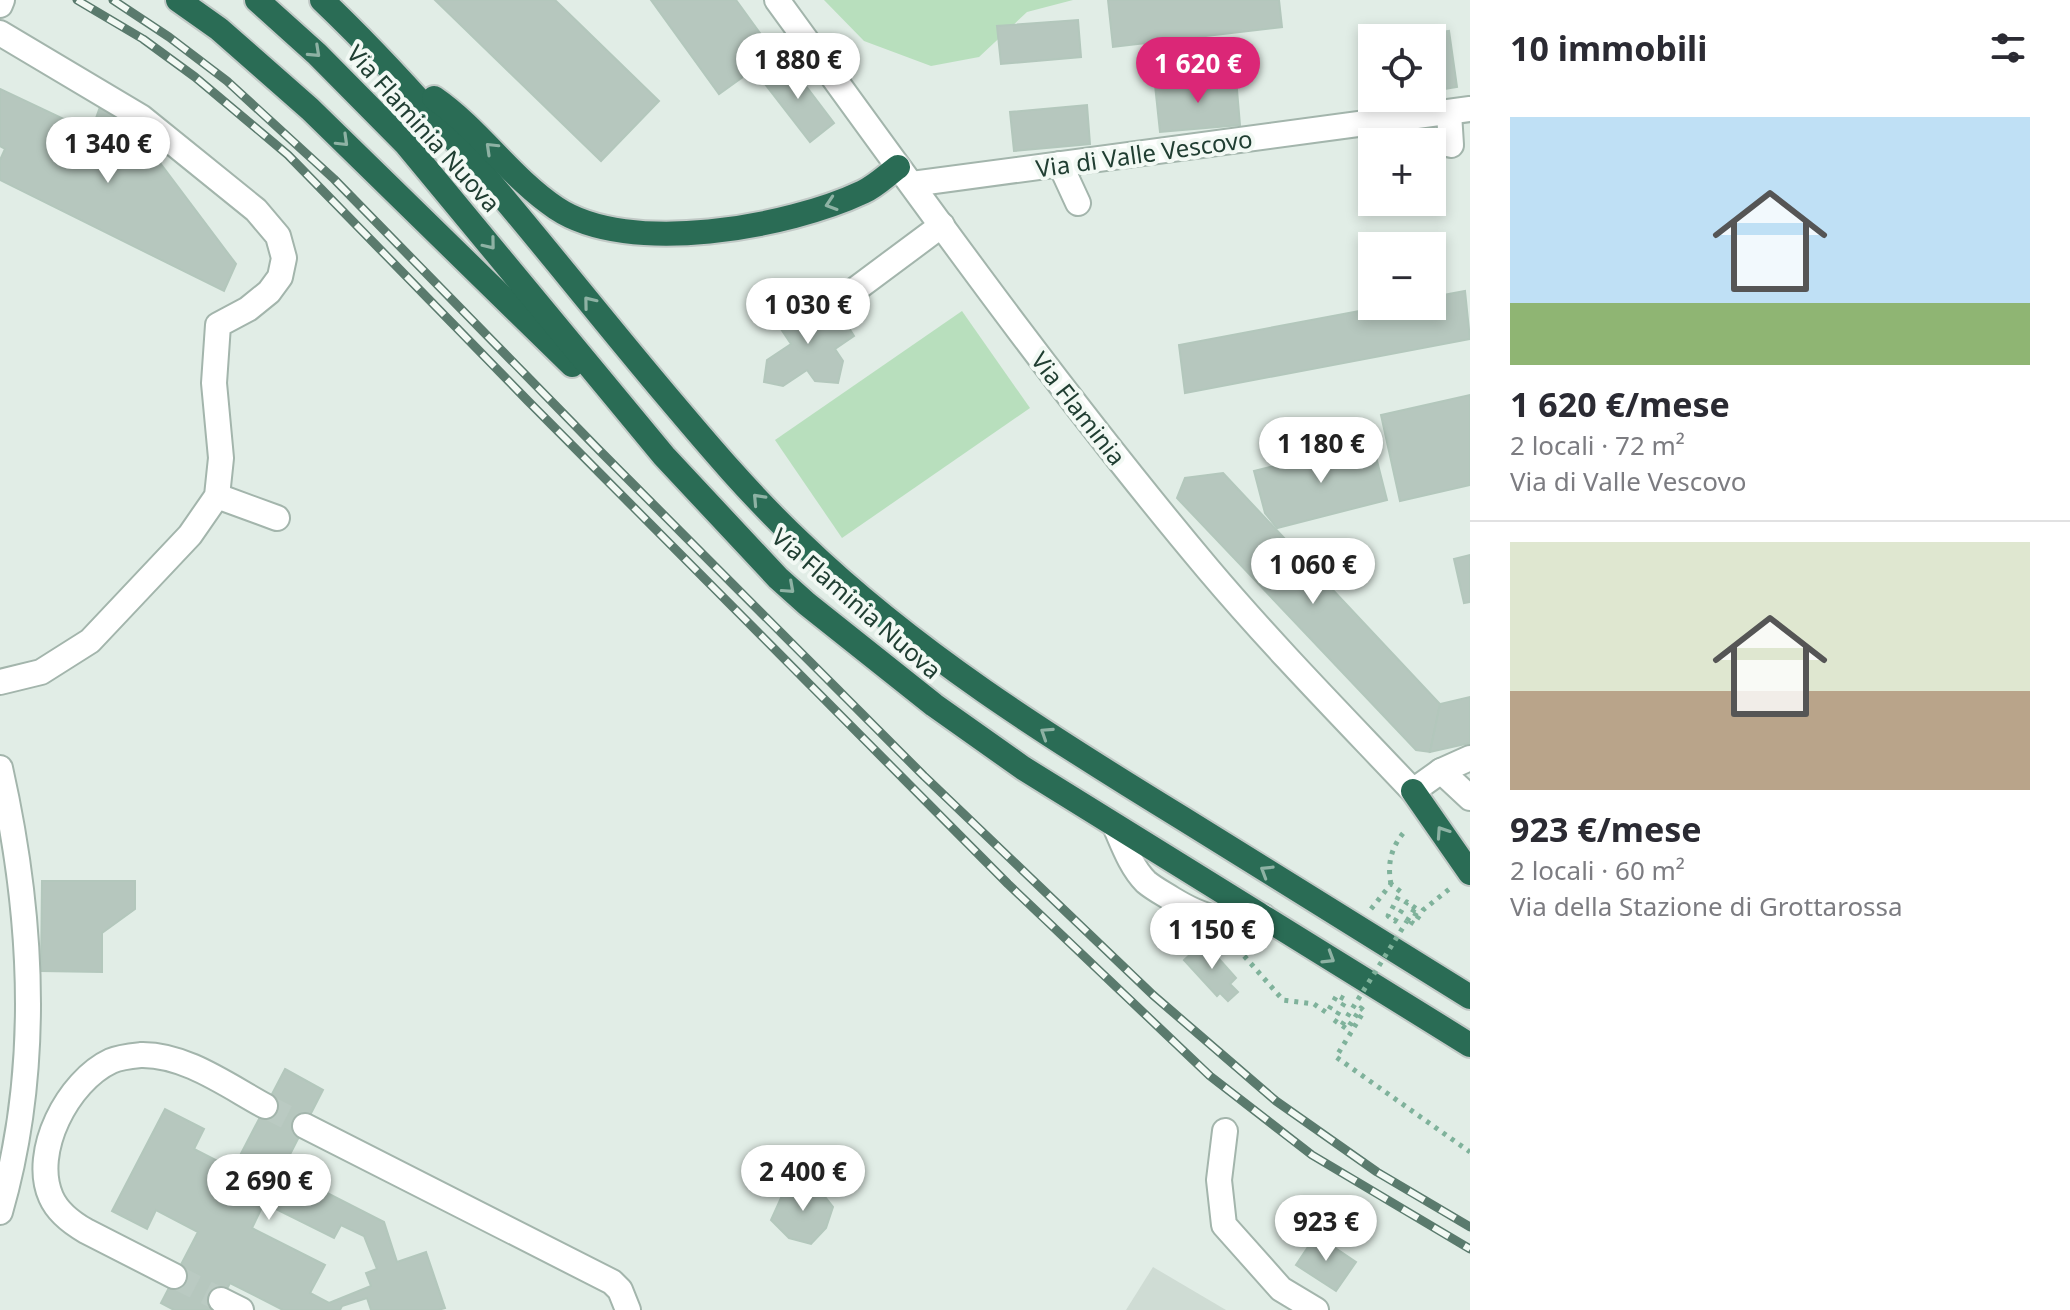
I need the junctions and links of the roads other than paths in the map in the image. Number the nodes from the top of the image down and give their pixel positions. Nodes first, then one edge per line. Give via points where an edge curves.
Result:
1 (178, 0) edge
2 (257, 0) edge
3 (322, 0) edge
4 (777, 0) edge
5 (0, 33) edge
6 (390, 66) junction
7 (1459, 111) edge
8 (1451, 145) dead end
9 (1060, 164) junction
10 (905, 175) junction
11 (1078, 203) dead end
12 (942, 225) junction
13 (848, 295) dead end
14 (664, 456) junction
15 (217, 496) junction
16 (277, 518) dead end
17 (0, 682) edge
18 (1470, 758) edge
19 (0, 768) edge
20 (1441, 771) junction
21 (1413, 791) junction
22 (1470, 798) edge
23 (1115, 826) junction
24 (1470, 873) edge
25 (1263, 916) junction
26 (1470, 997) edge
27 (1470, 1045) edge
28 (265, 1106) tunnel mouth
29 (305, 1126) tunnel mouth
30 (1225, 1131) dead end
31 (0, 1212) edge
32 (174, 1276) tunnel mouth
33 (628, 1310) edge
34 (1316, 1310) edge

1 -> 14 highway via 268,70
2 -> 14 highway, Via Flaminia Nuova via 406,144
3 - 6 highway, Via Flaminia Nuova
4 - 10 street, Via Flaminia
5 - 15 street via 141,117 256,210 278,236 284,258 280,277 248,309 218,325
10 -> 6 highway via 834,204 739,229 628,234 588,225 557,209 441,102
26 -> 6 highway, Via Flaminia Nuova via 1003,705 830,570 724,463
7 - 8 street
7 - 9 street, Via di Valle Vescovo
9 - 10 street, Via di Valle Vescovo
9 - 11 street
10 - 12 street, Via Flaminia
12 - 13 street
12 - 21 street, Via Flaminia via 1088,422 1207,567
14 -> 23 highway, Via Flaminia Nuova via 778,578 831,624 977,737
15 - 16 street
15 - 17 street via 190,535 90,641 41,672
18 - 20 street
19 - 31 street via 16,843 29,1009 19,1127
20 - 21 street
20 - 22 street
24 -> 21 highway
23 - 25 highway, Via Flaminia Nuova
23 - 25 street via 1145,881 1201,916
25 -> 27 highway, Via Flaminia Nuova
28 - 32 street via 198,1070 144,1055 111,1061 90,1074 62,1113 46,1167 55,1205 72,1223
29 - 33 street via 612,1282
30 - 34 street via 1219,1180 1224,1225 1281,1289

